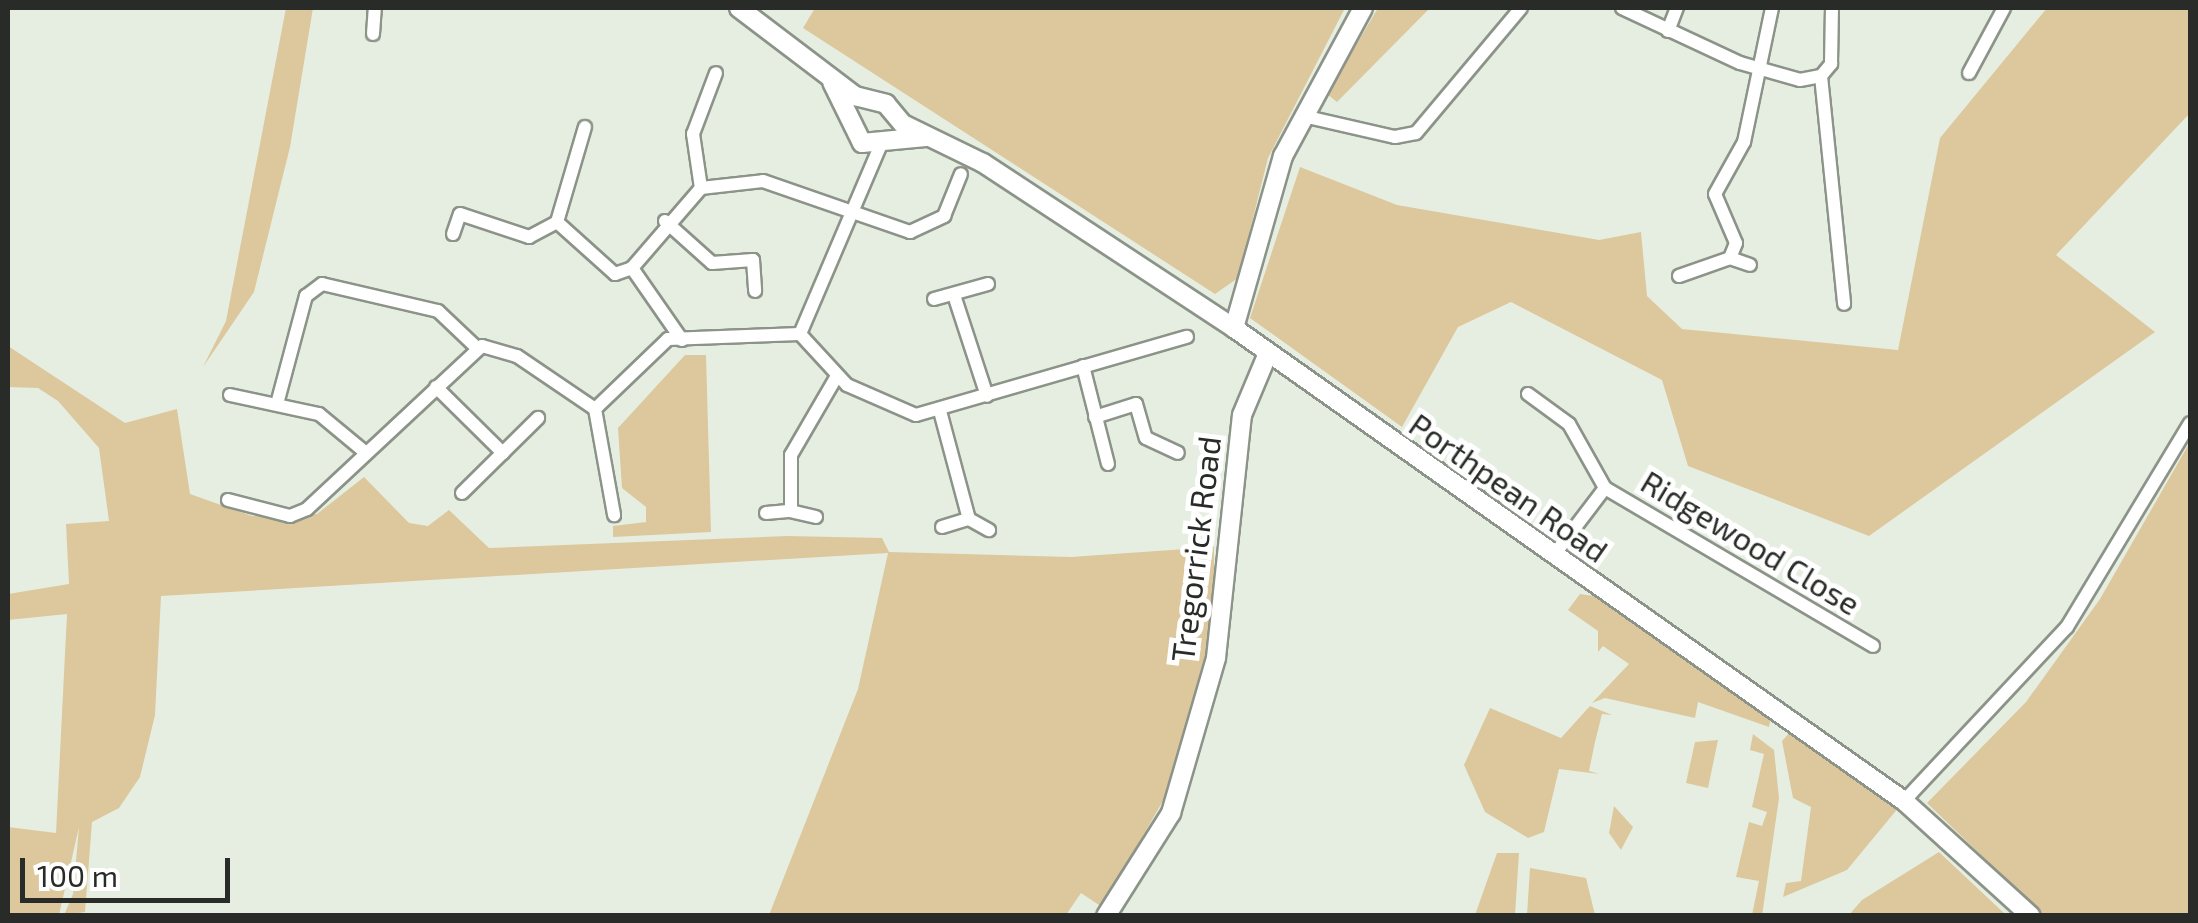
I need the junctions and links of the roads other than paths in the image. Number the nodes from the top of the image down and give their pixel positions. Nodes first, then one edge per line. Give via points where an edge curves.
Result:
1 (375, 8) edge
2 (739, 8) edge
3 (1363, 8) edge
4 (1521, 8) edge
5 (1622, 8) edge
6 (1677, 8) edge
7 (1772, 8) edge
8 (1832, 8) edge
9 (2004, 8) edge
10 (1668, 32) junction
11 (373, 34) dead end
12 (1763, 70) junction
13 (828, 73) junction
14 (1969, 73) dead end
15 (716, 74) dead end
16 (1821, 76) junction
17 (874, 100) junction
18 (893, 112) junction
19 (1303, 116) junction
20 (585, 127) dead end
21 (855, 134) junction
22 (929, 137) junction
23 (884, 142) junction
24 (961, 174) dead end
25 (864, 180) junction
26 (701, 188) junction
27 (852, 218) junction
28 (665, 221) junction
29 (557, 222) junction
30 (452, 234) dead end
31 (1730, 258) junction
32 (1750, 265) dead end
33 (632, 268) junction
34 (1679, 276) dead end
35 (988, 284) dead end
36 (755, 291) dead end
37 (954, 295) junction
38 (934, 299) dead end
39 (1844, 304) dead end
40 (1234, 328) junction
41 (800, 334) junction
42 (1187, 337) dead end
43 (682, 340) junction
44 (477, 348) junction
45 (1268, 353) junction
46 (1082, 366) junction
47 (836, 376) junction
48 (436, 386) junction
49 (1528, 394) dead end
50 (230, 395) dead end
51 (987, 396) junction
52 (277, 404) junction
53 (595, 409) junction
54 (940, 410) junction
55 (1095, 416) junction
56 (538, 418) dead end
57 (2190, 423) edge
58 (503, 453) junction
59 (1178, 453) dead end
60 (366, 454) junction
61 (1108, 464) dead end
62 (1605, 488) junction
63 (462, 493) dead end
64 (228, 500) dead end
65 (791, 512) junction
66 (766, 513) dead end
67 (614, 515) dead end
68 (816, 517) dead end
69 (969, 519) junction
70 (942, 528) dead end
71 (989, 530) dead end
72 (1554, 555) junction
73 (1873, 646) dead end
74 (1904, 801) junction
75 (1106, 916) edge
76 (2032, 916) edge

1 - 11 street
2 - 13 street, Porthpean Road
3 - 19 street
4 - 19 street via 1416,133 1396,137
5 - 10 street
6 - 10 street
7 - 12 street
8 - 16 street via 1831,64
9 - 14 street
10 - 12 street
12 - 16 street
12 - 31 street via 1744,142 1715,194 1736,243
13 - 17 street, Porthpean Road
13 - 21 street
15 - 26 street via 693,134
16 - 39 street
17 - 18 street, Porthpean Road
17 - 21 street via 856,109
18 - 22 street, Porthpean Road
18 - 23 street
19 - 40 street
20 - 29 street
21 - 23 street, Porthpean Road
21 - 25 street
22 - 23 street, Porthpean Road
22 - 40 street, Porthpean Road via 984,162
23 - 25 street
24 - 27 street via 944,216 910,232
25 - 27 street
26 - 27 street via 763,180
26 - 28 street
27 - 41 street
28 - 33 street
28 - 36 street via 712,263 753,260
29 - 30 street via 529,237 460,214
29 - 33 street via 616,274
31 - 32 street
31 - 34 street
33 - 43 street
35 - 37 street
37 - 38 street
37 - 51 street
40 - 45 street, Porthpean Road
41 - 43 street
41 - 47 street
42 - 46 street
43 - 53 street via 668,340
44 - 48 street
44 - 52 street via 438,311 322,284 306,296
44 - 53 street via 517,356
45 - 72 street, Porthpean Road
45 - 75 street, Tregorrick Road via 1242,415 1219,639 1196,727 1171,813
46 - 51 street
46 - 55 street
47 - 54 street via 897,413
47 - 65 street via 797,438
48 - 58 street
48 - 60 street
49 - 62 street, Ridgewood Close via 1568,424
50 - 52 street
51 - 54 street
52 - 60 street via 319,414
53 - 67 street
54 - 69 street
55 - 59 street via 1136,404 1146,438
55 - 61 street
56 - 58 street
57 - 74 street via 2067,627
58 - 63 street
60 - 64 street via 300,513
62 - 72 street
62 - 73 street, Ridgewood Close
65 - 66 street
65 - 68 street
69 - 70 street
69 - 71 street
72 - 74 street, Porthpean Road
74 - 76 street, Porthpean Road

